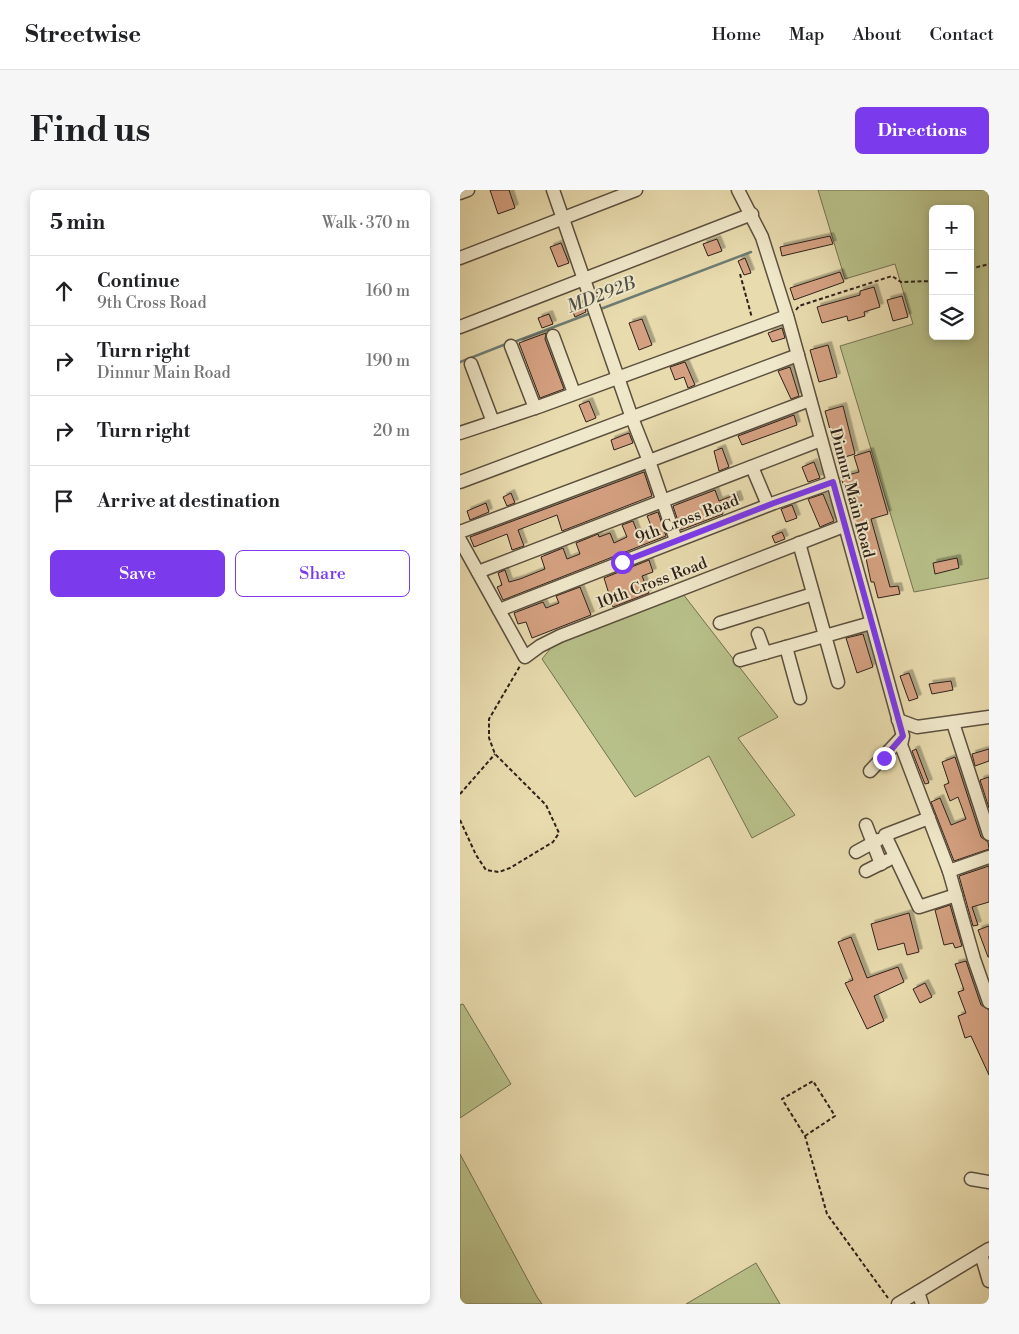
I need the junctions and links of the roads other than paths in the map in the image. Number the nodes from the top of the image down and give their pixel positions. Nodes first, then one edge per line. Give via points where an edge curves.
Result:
1 (468, 190) edge
2 (553, 190) edge
3 (636, 190) edge
4 (738, 190) edge
5 (460, 193) edge
6 (752, 214) junction
7 (563, 218) junction
8 (460, 258) edge
9 (584, 280) junction
10 (787, 316) junction
11 (460, 327) edge
12 (553, 336) dead end
13 (511, 346) dead end
14 (798, 356) junction
15 (471, 364) dead end
16 (618, 377) junction
17 (574, 394) junction
18 (810, 400) junction
19 (535, 408) junction
20 (632, 418) junction
21 (493, 422) junction
22 (460, 433) edge
23 (821, 440) junction
24 (649, 461) junction
25 (752, 467) junction
26 (460, 482) edge
27 (833, 482) junction
28 (663, 501) junction
29 (768, 505) junction
30 (844, 526) junction
31 (460, 532) edge
32 (460, 540) edge
33 (676, 540) junction
34 (799, 544) junction
35 (478, 572) junction
36 (813, 594) junction
37 (499, 610) junction
38 (720, 622) dead end
39 (871, 623) junction
40 (758, 634) dead end
41 (825, 636) junction
42 (786, 647) junction
43 (765, 653) junction
44 (740, 660) dead end
45 (838, 682) dead end
46 (800, 698) dead end
47 (989, 717) edge
48 (898, 720) junction
49 (953, 723) junction
50 (903, 736) junction
51 (870, 771) dead end
52 (929, 818) junction
53 (866, 825) dead end
54 (989, 834) edge
55 (885, 835) junction
56 (872, 843) junction
57 (856, 852) dead end
58 (894, 857) junction
59 (989, 857) edge
60 (881, 864) junction
61 (949, 870) junction
62 (866, 871) dead end
63 (956, 894) junction
64 (989, 1002) edge
65 (971, 1179) dead end
66 (989, 1182) edge
67 (985, 1252) edge
68 (989, 1281) edge
69 (920, 1298) edge
70 (898, 1304) edge

1 - 5 street
2 - 7 street
3 - 7 street
4 - 6 street, Dinnur Main Road
6 - 9 street
6 - 10 street, Dinnur Main Road
7 - 8 street
7 - 9 street
9 - 11 street
9 - 16 street
10 - 14 street, Dinnur Main Road
10 - 16 street
12 - 17 street
13 - 19 street
14 - 18 street, Dinnur Main Road
14 - 20 street
15 - 21 street
16 - 17 street
16 - 20 street
17 - 19 street
18 - 23 street, Dinnur Main Road
18 - 24 street
19 - 21 street
20 - 24 street
20 - 26 street
21 - 22 street
23 - 25 street
23 - 27 street, Dinnur Main Road
24 - 28 street
24 - 31 street
25 - 28 street
25 - 29 street
27 - 29 street, 9th Cross Road
27 - 30 street, Dinnur Main Road
28 - 33 street
28 - 35 street
29 - 33 street, 9th Cross Road
30 - 34 street, 10th Cross Road
30 - 39 street, Dinnur Main Road
32 - 35 street
33 - 37 street, 9th Cross Road
34 - 36 street
34 - 37 street, 10th Cross Road via 560,636 526,657
35 - 37 street
36 - 38 street
36 - 41 street
39 - 41 street
39 - 48 street, Dinnur Main Road
40 - 43 street
41 - 42 street
41 - 45 street
42 - 43 street
42 - 46 street
43 - 44 street
47 - 49 street
48 - 49 street via 917,727
48 - 50 street, Dinnur Main Road
49 - 54 street
50 - 51 street
50 - 52 street, Dinnur Main Road via 901,745
52 - 55 street
52 - 61 street, Dinnur Main Road
53 - 56 street
55 - 56 street
55 - 58 street
56 - 57 street
56 - 60 street
58 - 60 street
58 - 63 street via 919,907
59 - 61 street
60 - 62 street
61 - 63 street, Dinnur Main Road
63 - 64 street, Dinnur Main Road
65 - 66 street
67 - 68 street
67 - 69 street
69 - 70 street

